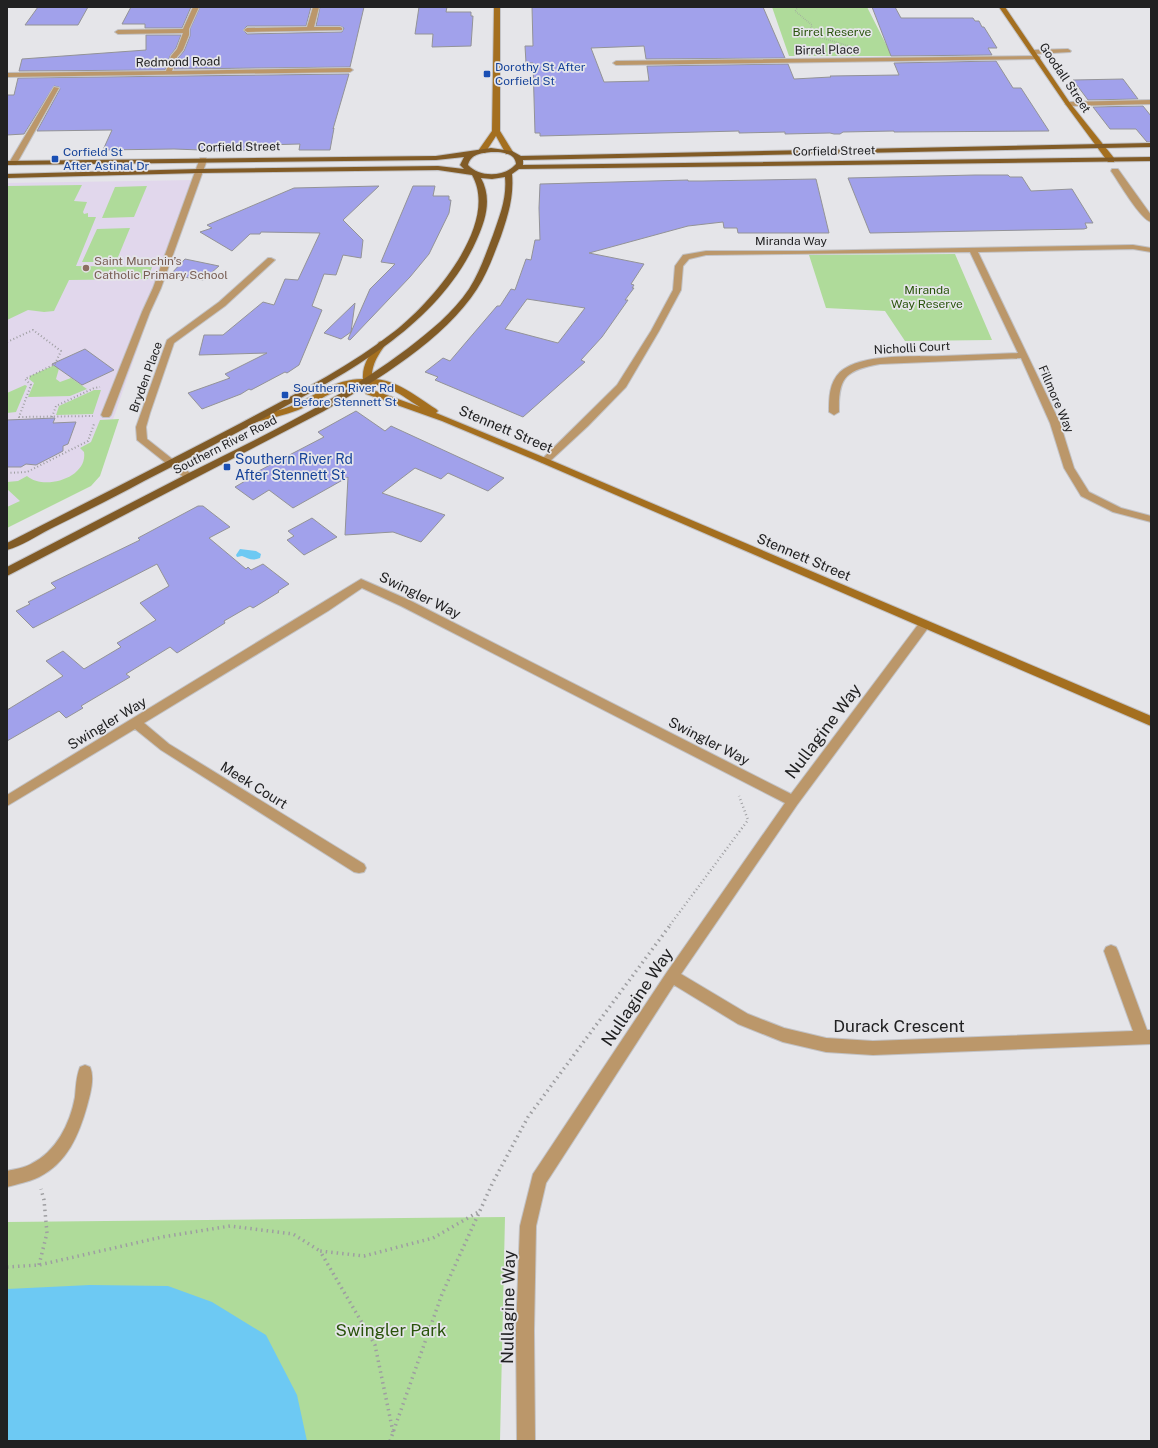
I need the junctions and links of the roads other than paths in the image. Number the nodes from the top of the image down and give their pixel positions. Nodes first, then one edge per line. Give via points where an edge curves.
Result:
1 (196, 7) edge
2 (316, 7) edge
3 (497, 7) edge
4 (1002, 7) edge
5 (310, 29) junction
6 (340, 29) dead end
7 (247, 30) dead end
8 (186, 31) junction
9 (118, 32) dead end
10 (1068, 51) dead end
11 (1036, 55) junction
12 (616, 64) dead end
13 (350, 70) dead end
14 (168, 73) junction
15 (7, 75) edge
16 (56, 88) dead end
17 (1151, 102) edge
18 (1068, 104) junction
19 (496, 131) junction
20 (1151, 145) edge
21 (1100, 146) junction
22 (482, 151) junction
23 (509, 152) junction
24 (472, 154) junction
25 (519, 158) junction
26 (1151, 159) edge
27 (203, 160) junction
28 (1111, 160) junction
29 (10, 163) edge
30 (518, 167) junction
31 (199, 171) junction
32 (1115, 171) dead end
33 (473, 173) junction
34 (508, 173) junction
35 (7, 176) edge
36 (1151, 220) edge
37 (973, 250) junction
38 (1151, 250) edge
39 (270, 260) dead end
40 (382, 344) junction
41 (1024, 355) junction
42 (368, 382) junction
43 (834, 412) dead end
44 (106, 416) road end
45 (256, 418) junction
46 (446, 419) junction
47 (545, 461) junction
48 (171, 463) junction
49 (190, 477) junction
50 (1151, 519) edge
51 (7, 547) edge
52 (7, 572) edge
53 (924, 625) junction
54 (1151, 721) edge
55 (136, 723) junction
56 (7, 801) edge
57 (793, 801) junction
58 (359, 868) dead end
59 (1111, 951) dead end
60 (672, 976) junction
61 (1146, 1037) edge
62 (85, 1072) dead end
63 (7, 1179) edge
64 (526, 1441) edge

1 - 8 street
2 - 5 street
3 - 19 street
4 - 11 street, Goodall Street
5 - 6 street
5 - 7 street
8 - 9 street
8 - 14 street
10 - 11 street, Birrel Place
11 - 12 street, Birrel Place
11 - 18 street, Goodall Street
13 - 14 street, Redmond Road
14 - 15 street, Redmond Road
16 - 29 street
17 - 18 street
18 - 21 street, Goodall Street
19 - 22 street
19 - 23 street
20 - 21 main road, Corfield Street
21 - 25 main road, Corfield Street
21 - 28 street, Goodall Street
22 - 23 main road, Corfield Street
22 - 24 main road, Corfield Street
23 - 25 main road
24 - 27 main road, Corfield Street via 436,158
24 - 33 main road, Southern River Road via 467,157 464,165
25 - 30 main road
26 - 28 main road, Corfield Street
27 - 29 main road, Corfield Street
27 - 31 street
28 - 30 main road, Corfield Street
30 - 34 main road
31 - 33 main road, Corfield Street via 438,168
31 - 35 main road, Corfield Street
31 - 44 street via 157,288
32 - 36 street
33 - 34 main road, Corfield Street via 492,176
33 - 40 main road, Southern River Road via 482,189 483,204 481,218 470,246 458,267 429,304
34 - 42 main road, Southern River Road via 508,205 489,260 469,295 445,322
37 - 38 street, Miranda Way via 1134,247
37 - 41 street, Fillmore Way
37 - 47 street, Miranda Way via 706,253 686,257 679,266 677,290 655,331 620,386 585,424
39 - 48 street, Bryden Place via 222,304 170,342 141,427 142,440
40 - 42 street via 368,363
40 - 45 main road, Southern River Road via 320,383
41 - 43 street, Nicholli Court via 860,364 848,370 835,387
41 - 50 street, Fillmore Way via 1055,423 1069,468 1085,494 1117,510
42 - 45 street, Stennett Street via 347,383 295,408
42 - 46 street, Stennett Street via 382,382 392,386
42 - 46 street, Stennett Street via 369,392
42 - 49 main road, Southern River Road
45 - 48 main road, Southern River Road
46 - 47 street, Stennett Street
47 - 53 street, Stennett Street
48 - 49 street, Bryden Place
48 - 51 main road, Southern River Road
49 - 52 main road, Southern River Road
53 - 54 street, Stennett Street
53 - 57 street, Nullagine Way
55 - 56 street, Swingler Way
55 - 57 street, Swingler Way via 361,583
55 - 58 street, Meek Court via 165,747
57 - 60 street, Nullagine Way
59 - 61 street, Durack Crescent
60 - 61 street, Durack Crescent via 743,1020 783,1035 826,1045 874,1048
60 - 64 street, Nullagine Way via 539,1180 528,1226 524,1331
62 - 63 street via 82,1098 74,1126 59,1153 35,1171

